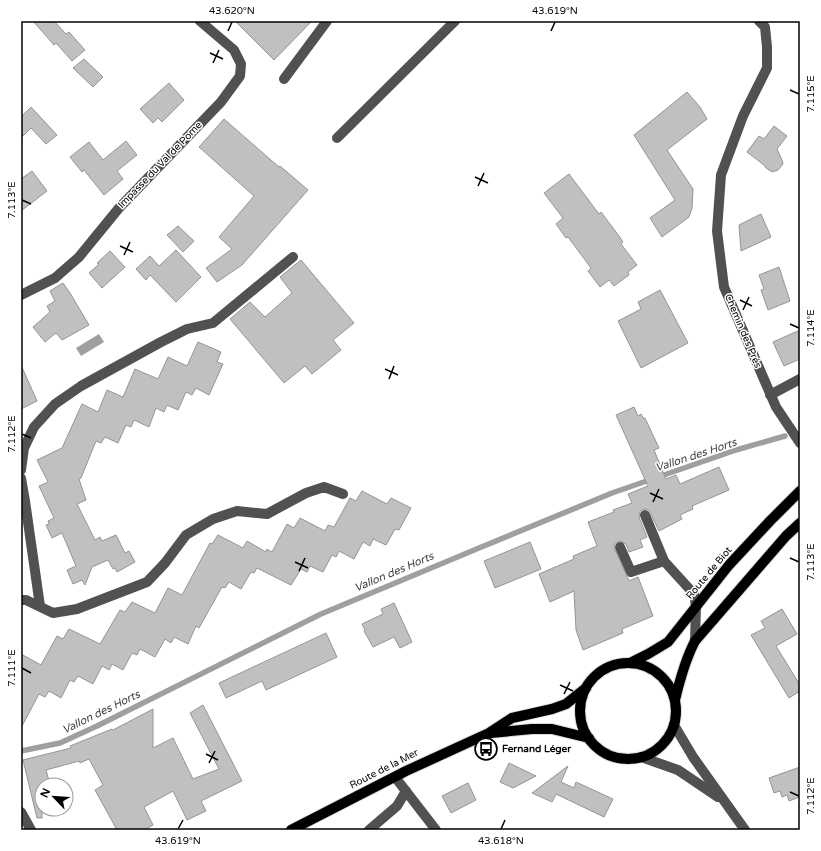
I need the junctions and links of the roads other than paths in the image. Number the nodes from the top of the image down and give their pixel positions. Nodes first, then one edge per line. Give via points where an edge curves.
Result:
1 (200, 21) edge
2 (327, 21) edge
3 (455, 21) edge
4 (762, 24) edge
5 (284, 79) dead end
6 (337, 138) dead end
7 (293, 257) dead end
8 (21, 295) edge
9 (800, 379) edge
10 (770, 395) junction
11 (800, 443) edge
12 (21, 470) edge
13 (21, 478) edge
14 (800, 491) edge
15 (343, 494) dead end
16 (645, 515) dead end
17 (800, 523) edge
18 (620, 547) dead end
19 (664, 561) junction
20 (21, 600) edge
21 (40, 606) junction
22 (696, 606) junction
23 (695, 641) junction
24 (632, 662) junction
25 (586, 688) junction
26 (675, 700) junction
27 (674, 725) junction
28 (489, 733) junction
29 (589, 738) junction
30 (641, 757) junction
31 (395, 777) junction
32 (406, 791) junction
33 (723, 800) junction
34 (21, 812) edge
35 (31, 830) edge
36 (291, 830) edge
37 (369, 830) edge
38 (436, 830) edge
39 (745, 830) edge

1 - 8 street, Impasse du Val de Pome via 234,50 241,64 240,76 221,102 119,208 79,257 55,278
2 - 5 street
3 - 6 street
4 - 10 street, Chemin des Prés via 767,47 767,68 743,116 721,175 718,231 724,286
7 - 12 street via 213,323 187,329 161,342 81,386 55,404 34,427 24,448
9 - 10 street
10 - 11 street, Chemin des Prés
13 - 21 street
14 - 22 main road, Route de Biot via 729,566
15 - 21 street via 324,487 306,493 267,514 237,511 213,519 186,535 148,582 77,609 53,613
16 - 19 street
17 - 23 main road
18 - 19 street via 631,572
19 - 22 street via 694,594
20 - 21 street
22 - 23 street
22 - 24 main road, Route de Biot via 668,642
23 - 26 main road via 680,676
24 - 25 main road via 618,663 605,668
24 - 26 main road via 647,666 660,674
25 - 28 main road via 566,704 512,718
25 - 29 main road via 581,700 580,714
26 - 27 main road
27 - 30 main road via 667,739 655,750
27 - 33 street
28 - 29 main road via 552,729
28 - 31 main road, Route de la Mer
29 - 30 main road via 599,749 612,756 626,759
30 - 33 street via 678,770
31 - 32 street
31 - 36 main road, Route de la Mer
32 - 37 street via 396,806
32 - 38 street
33 - 39 street
34 - 35 street

